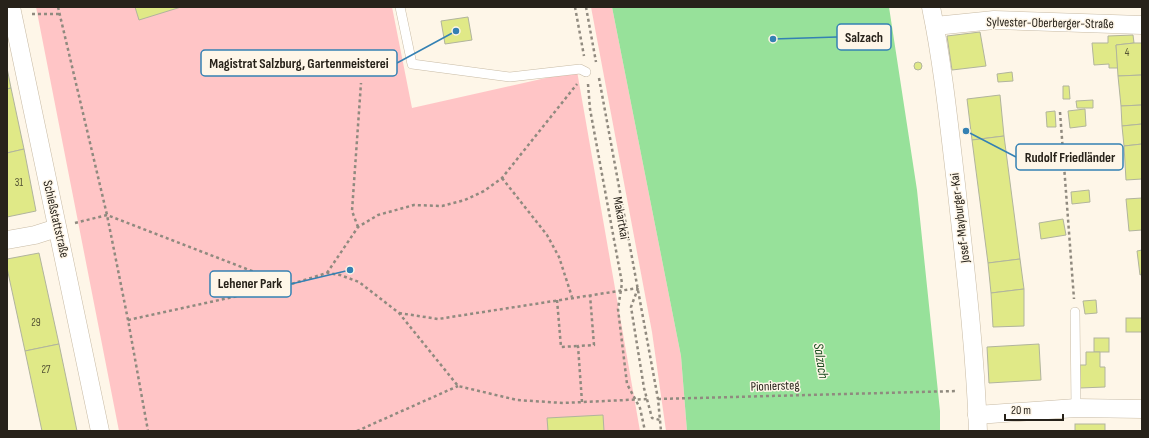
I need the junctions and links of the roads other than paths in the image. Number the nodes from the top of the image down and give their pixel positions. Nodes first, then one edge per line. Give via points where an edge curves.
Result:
1 (11, 7) edge
2 (400, 7) edge
3 (931, 7) edge
4 (1142, 25) edge
5 (935, 26) junction
6 (586, 72) road end
7 (65, 226) junction
8 (7, 240) edge
9 (1075, 312) road end
10 (1076, 408) junction
11 (1142, 409) edge
12 (978, 423) edge
13 (100, 431) edge

1 - 7 street, Schießstattstraße
2 - 6 lane via 412,64 510,77 580,68
3 - 5 street, Josef-Mayburger-Kai
4 - 5 street, Sylvester-Oberberger-Straße via 994,20
5 - 12 street, Josef-Mayburger-Kai via 973,336
7 - 8 street
7 - 13 street, Schießstattstraße via 61,241
9 - 10 lane
10 - 11 street
10 - 12 street

